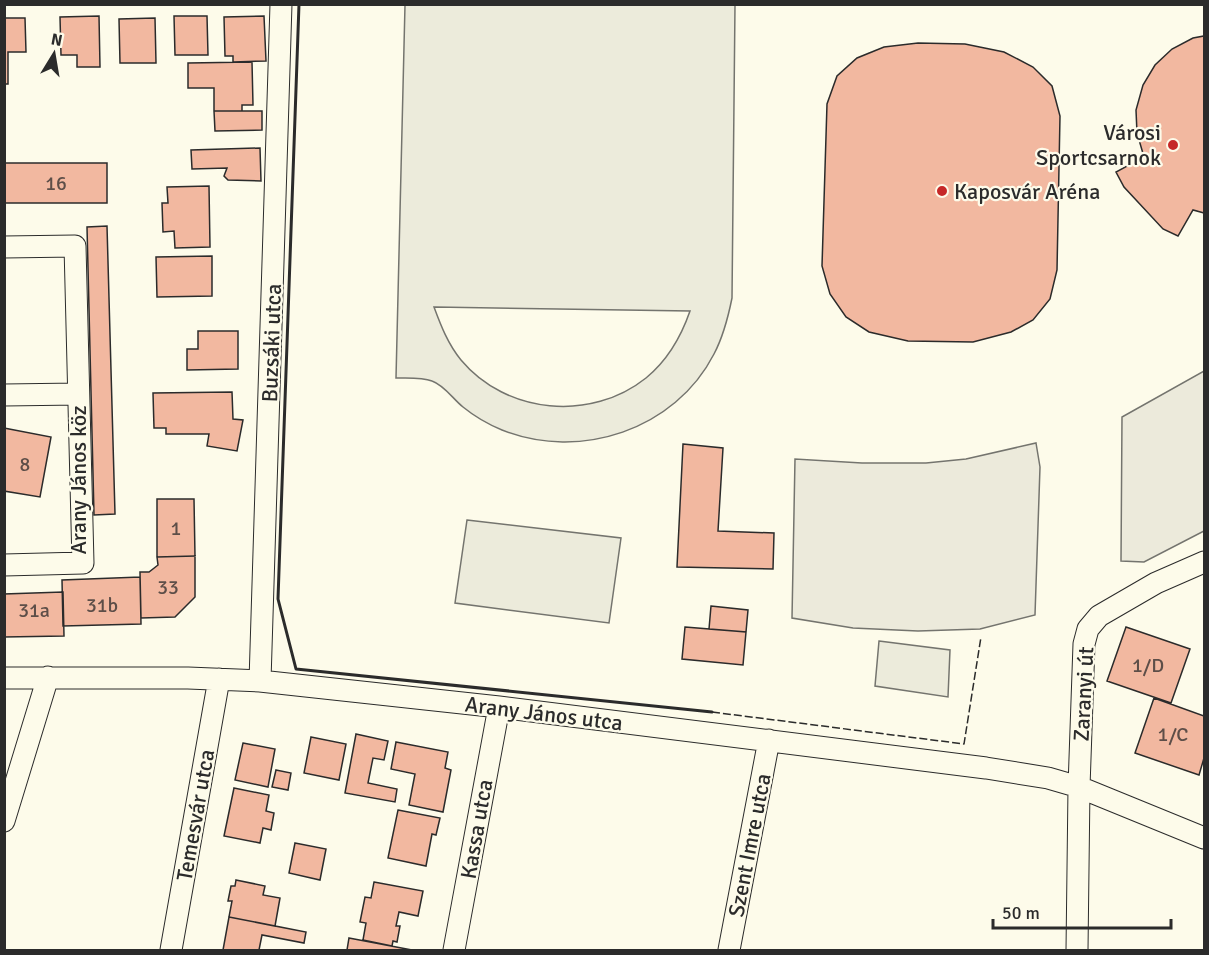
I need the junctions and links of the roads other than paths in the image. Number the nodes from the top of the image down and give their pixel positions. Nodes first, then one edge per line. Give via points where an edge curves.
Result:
1 (281, 4) edge
2 (4, 247) edge
3 (78, 394) junction
4 (4, 395) edge
5 (1204, 562) edge
6 (4, 565) edge
7 (48, 677) junction
8 (4, 678) edge
9 (219, 679) junction
10 (260, 681) junction
11 (499, 707) junction
12 (769, 740) junction
13 (1079, 787) junction
14 (4, 821) edge
15 (1204, 838) edge
16 (171, 951) edge
17 (454, 951) edge
18 (729, 951) edge
19 (1077, 951) edge

1 - 10 street, Buzsáki utca
2 - 3 street, Arany János köz via 75,246
3 - 4 street, Arany János köz
3 - 6 street, Arany János köz via 83,563
5 - 13 street, Zaranyi út via 1137,594 1099,616 1088,629 1084,644
7 - 8 street, Arany János utca
7 - 9 street, Arany János utca
7 - 14 street
9 - 10 street, Arany János utca
9 - 16 street, Temesvár utca
10 - 11 street, Arany János utca
11 - 12 street, Arany János utca
11 - 17 street, Kassa utca
12 - 13 street, Arany János utca via 986,768
12 - 18 street, Szent Imre utca
13 - 15 street, Arany János utca
13 - 19 street

